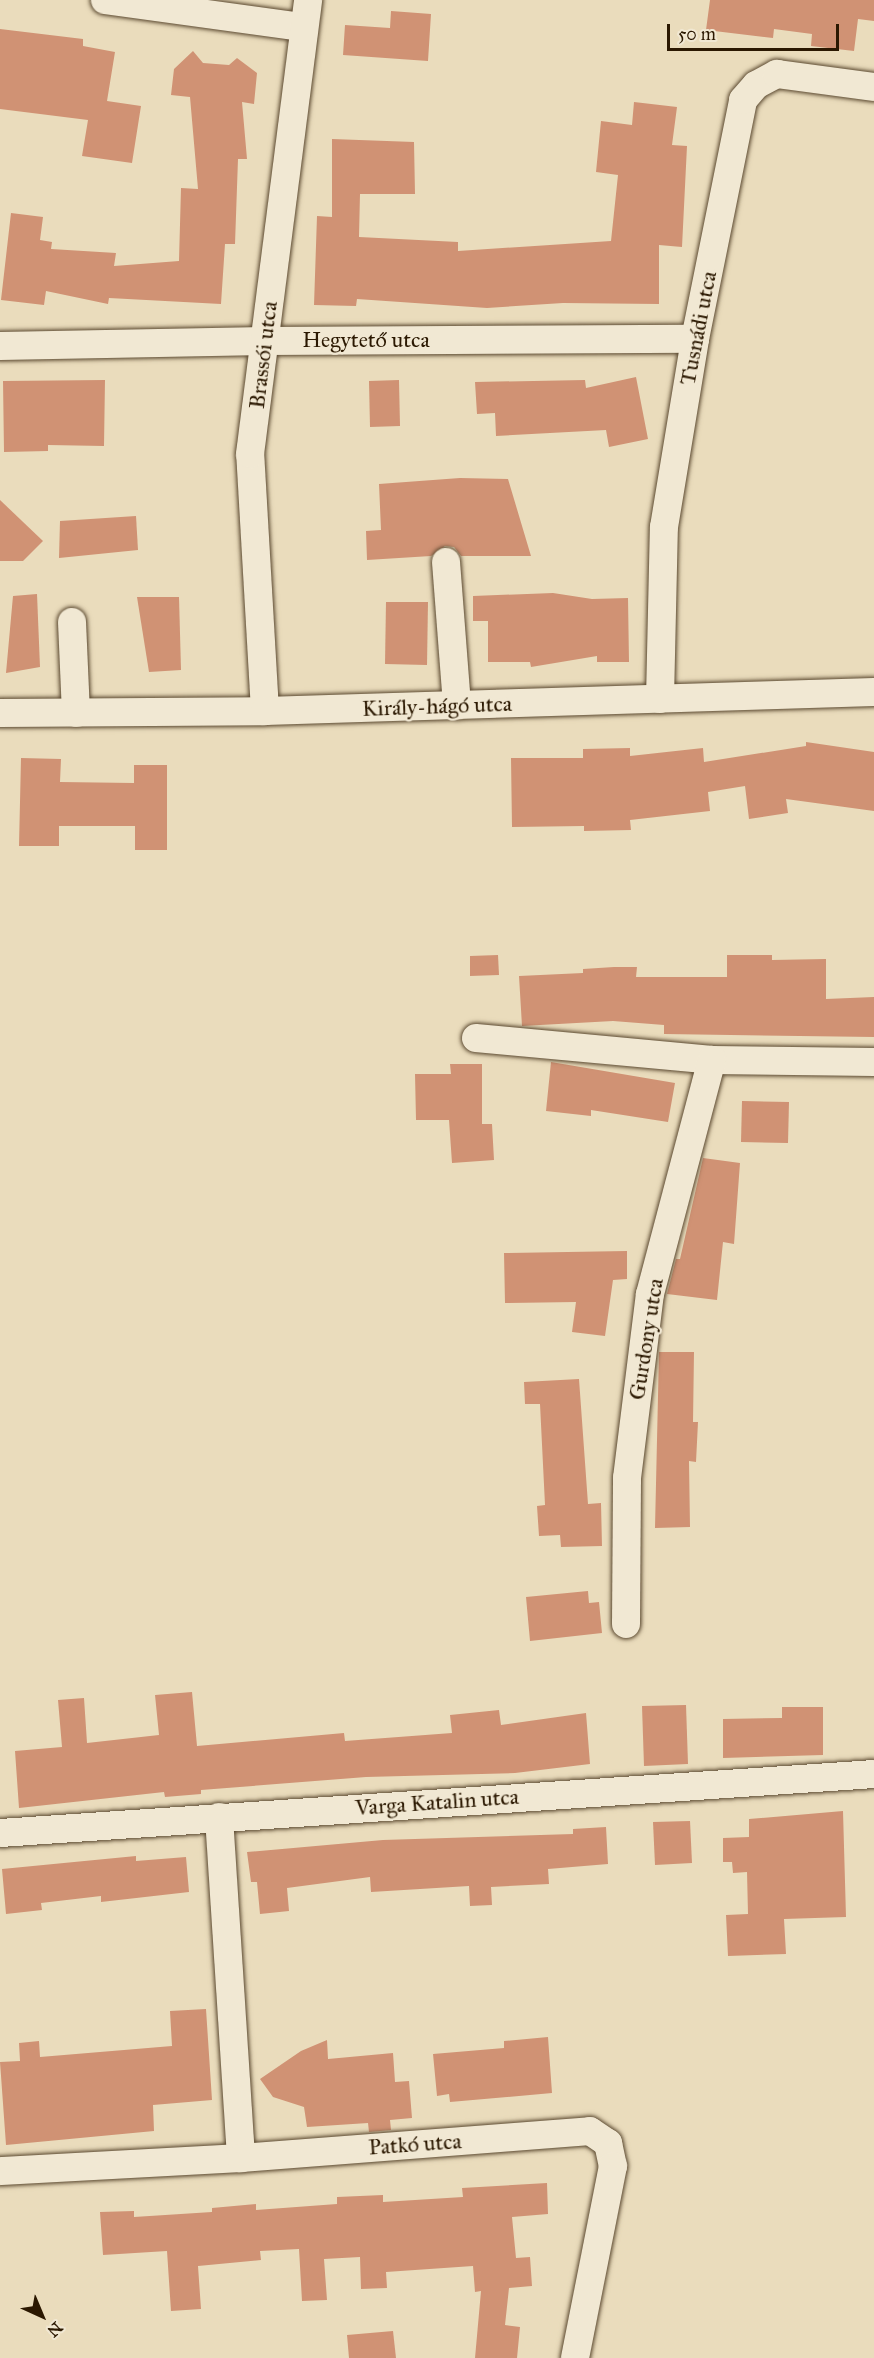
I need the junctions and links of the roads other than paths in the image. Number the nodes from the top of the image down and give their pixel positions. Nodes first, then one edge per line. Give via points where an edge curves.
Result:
1 (105, 0) edge
2 (305, 14) edge
3 (874, 87) edge
4 (695, 339) junction
5 (265, 341) junction
6 (0, 346) edge
7 (446, 562) dead end
8 (72, 622) dead end
9 (874, 692) edge
10 (660, 699) junction
11 (458, 706) junction
12 (265, 711) junction
13 (76, 713) junction
14 (0, 714) edge
15 (476, 1038) dead end
16 (712, 1060) junction
17 (874, 1062) edge
18 (626, 1624) dead end
19 (874, 1774) edge
20 (219, 1817) junction
21 (0, 1833) edge
22 (241, 2158) junction
23 (0, 2171) edge
24 (575, 2358) edge

1 - 2 street
2 - 5 street, Brassói utca
3 - 4 street, Tusnádi utca via 777,74 756,85 743,100
4 - 5 street, Hegytető utca
4 - 10 street, Tusnádi utca via 664,527
5 - 6 street, Hegytető utca
5 - 12 street, Brassói utca via 250,454
7 - 11 street
8 - 13 street
9 - 10 street, Király-hágó utca
10 - 11 street, Király-hágó utca
11 - 12 street, Király-hágó utca
12 - 13 street, Király-hágó utca
13 - 14 street, Király-hágó utca
15 - 16 street
16 - 17 street
16 - 18 street, Gurdony utca via 650,1294 627,1478
19 - 20 street, Varga Katalin utca
20 - 21 street, Varga Katalin utca
20 - 22 street
22 - 23 street, Patkó utca
22 - 24 street, Patkó utca via 590,2131 608,2143 613,2166

